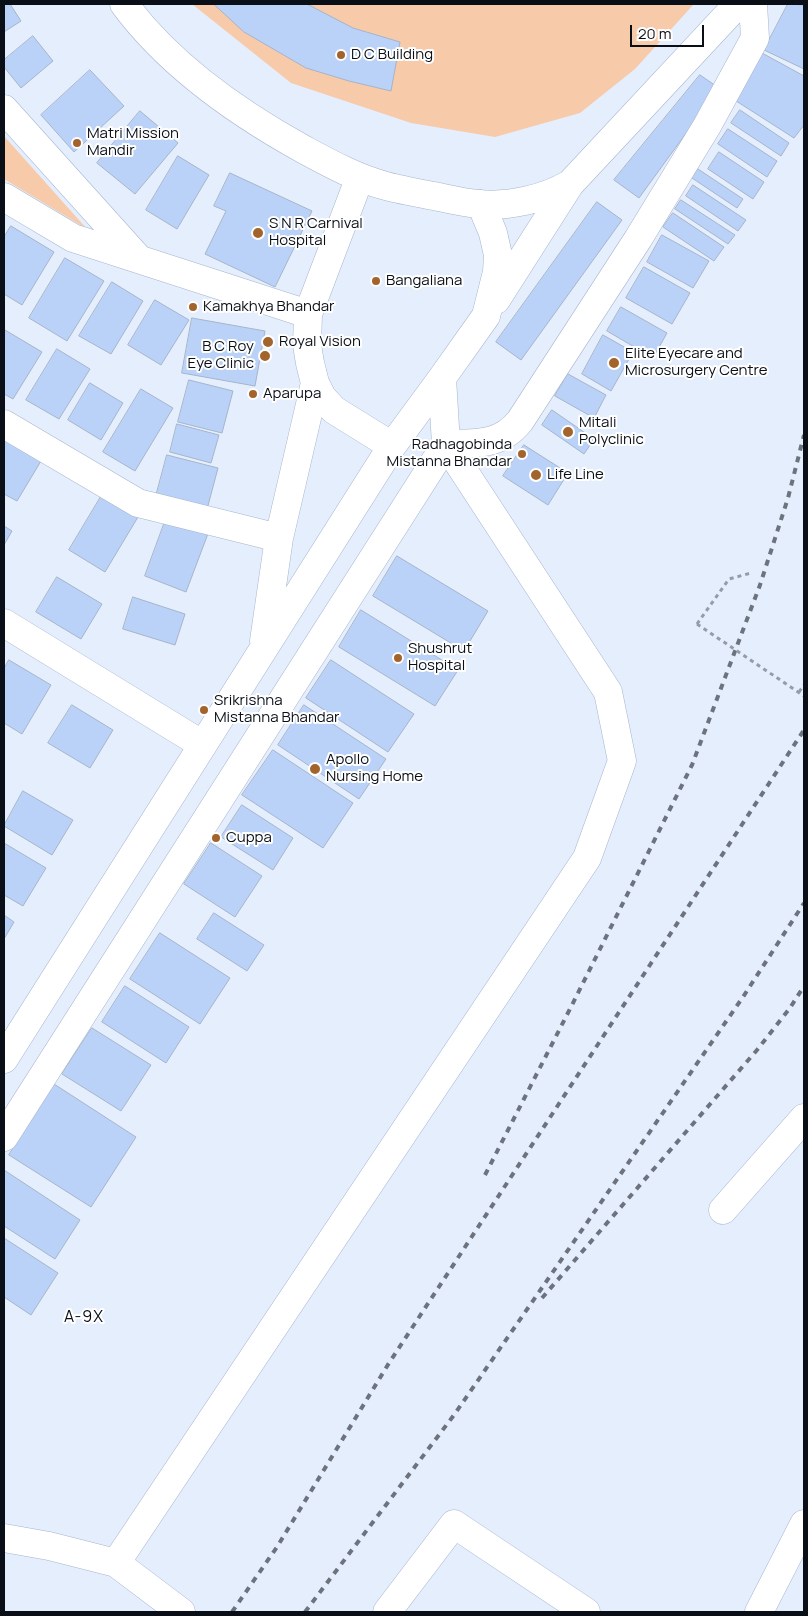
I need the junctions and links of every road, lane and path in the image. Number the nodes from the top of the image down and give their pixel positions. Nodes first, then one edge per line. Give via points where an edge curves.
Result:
1 (124, 4) edge
2 (738, 4) edge
3 (753, 4) edge
4 (4, 108) edge
5 (360, 177) junction
6 (570, 184) junction
7 (4, 197) edge
8 (481, 204) junction
9 (139, 260) junction
10 (308, 314) junction
11 (486, 316) junction
12 (442, 378) junction
13 (315, 383) junction
14 (4, 424) edge
15 (446, 444) junction
16 (392, 446) junction
17 (279, 538) junction
18 (750, 573) dead end
19 (4, 623) edge
20 (262, 653) junction
21 (804, 685) edge
22 (799, 692) junction
23 (804, 696) edge
24 (203, 745) junction
25 (4, 1059) edge
26 (804, 1118) edge
27 (4, 1137) edge
28 (723, 1210) dead end
29 (804, 1524) edge
30 (4, 1538) edge
31 (116, 1563) junction
32 (181, 1612) edge
33 (387, 1612) edge
34 (586, 1612) edge
35 (759, 1612) edge

1 - 5 street via 184,69 260,125
2 - 6 street
3 - 15 street via 755,38 708,126 514,430 487,442
4 - 9 street
5 - 8 street via 386,186
5 - 10 street
6 - 8 street via 542,198
6 - 11 street
7 - 9 street via 73,238
8 - 11 street via 498,255
9 - 10 street
10 - 13 street via 307,345
11 - 12 street
12 - 15 street
12 - 16 street
13 - 16 street via 334,410
13 - 17 street
14 - 17 street via 138,502
15 - 27 street
15 - 31 street via 608,692 622,761 587,858
16 - 20 street
17 - 20 street
18 - 22 path, bridge via 729,579 697,624
19 - 24 street
20 - 24 street
21 - 22 path
22 - 23 path, bridge
24 - 25 street
26 - 28 street
29 - 35 street
30 - 31 street
31 - 32 street
33 - 34 street via 454,1524

